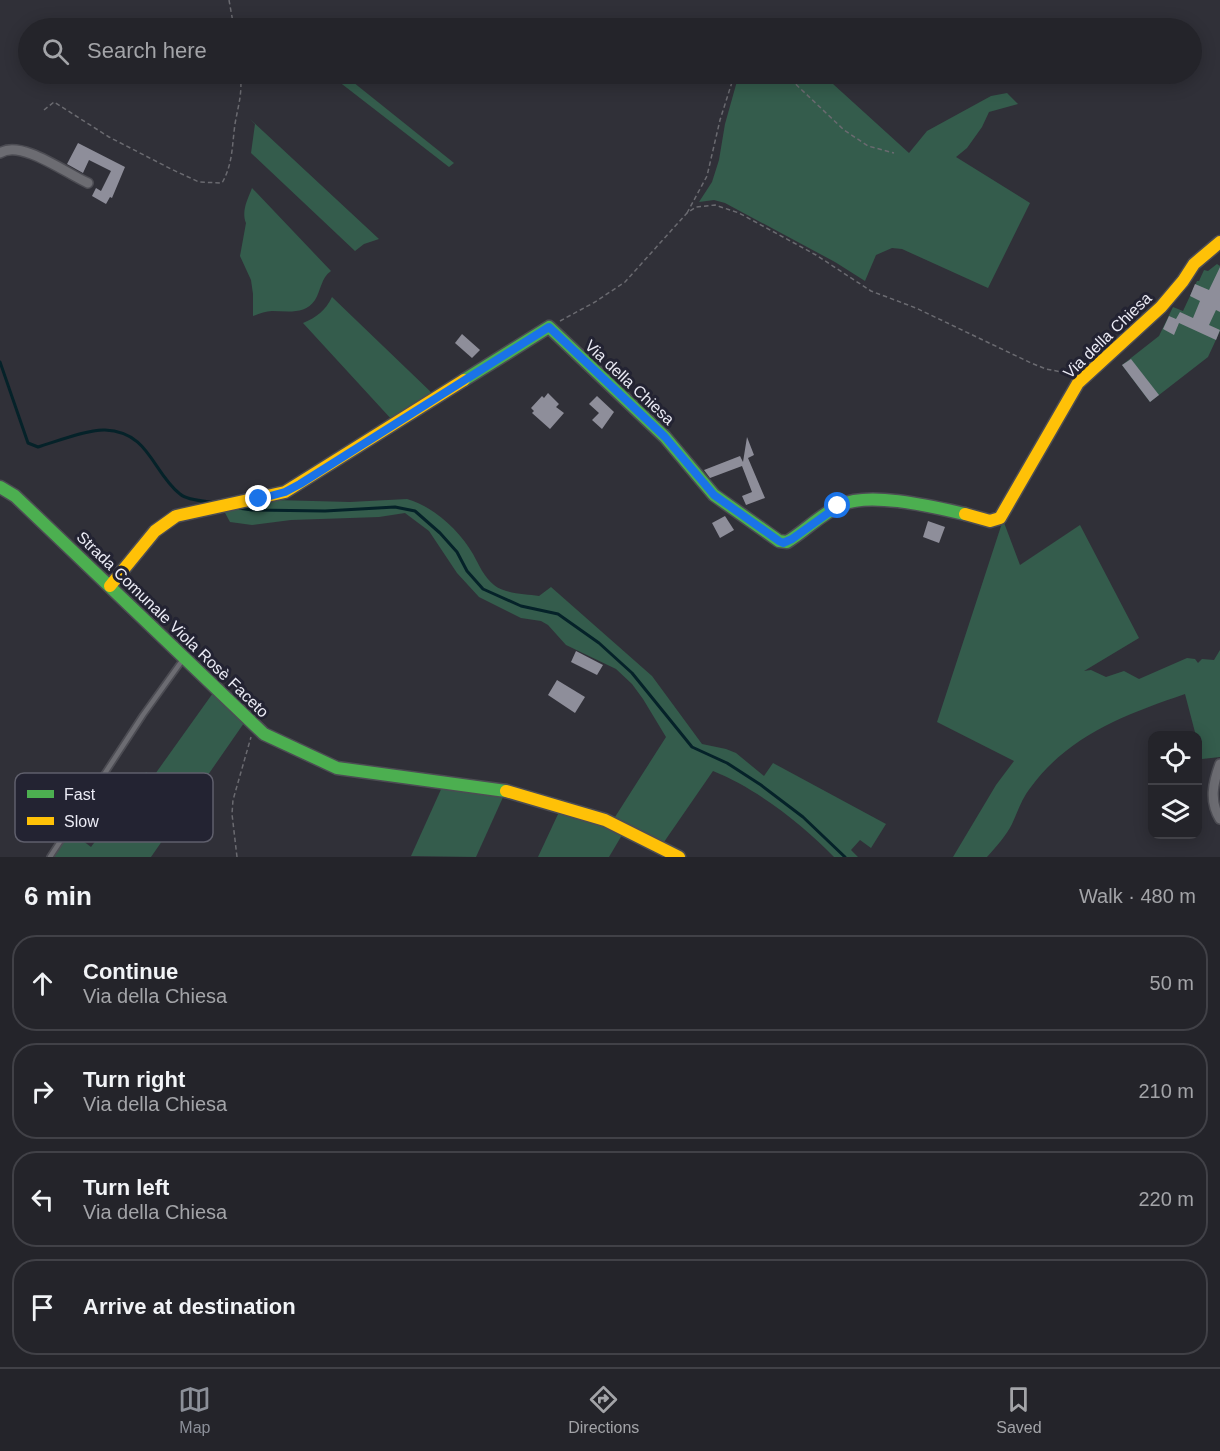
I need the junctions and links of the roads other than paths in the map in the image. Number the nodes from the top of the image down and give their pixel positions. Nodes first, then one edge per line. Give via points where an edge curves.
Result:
1 (0, 153) edge
2 (88, 183) dead end
3 (1220, 242) edge
4 (0, 487) edge
5 (110, 586) junction
6 (184, 658) junction
7 (1220, 764) edge
8 (105, 773) edge
9 (1220, 819) edge
10 (60, 842) edge
11 (50, 857) edge
12 (679, 857) edge

1 - 2 street via 22,150 35,154
3 - 5 street, Via della Chiesa via 1194,264 1161,307 1074,389 1005,511 996,520 860,499 838,506 783,543 714,495 665,437 549,327 300,484 274,495 184,513 162,524
4 - 5 street, Strada Comunale Viola Rosè Faceto via 15,496
5 - 6 street, Strada Comunale Viola Rosè Faceto
6 - 8 lane
6 - 12 street, Strada Comunale Viola Rosè Faceto via 264,734 337,768 501,789 605,819
7 - 9 street via 1213,783 1214,809
10 - 11 lane

